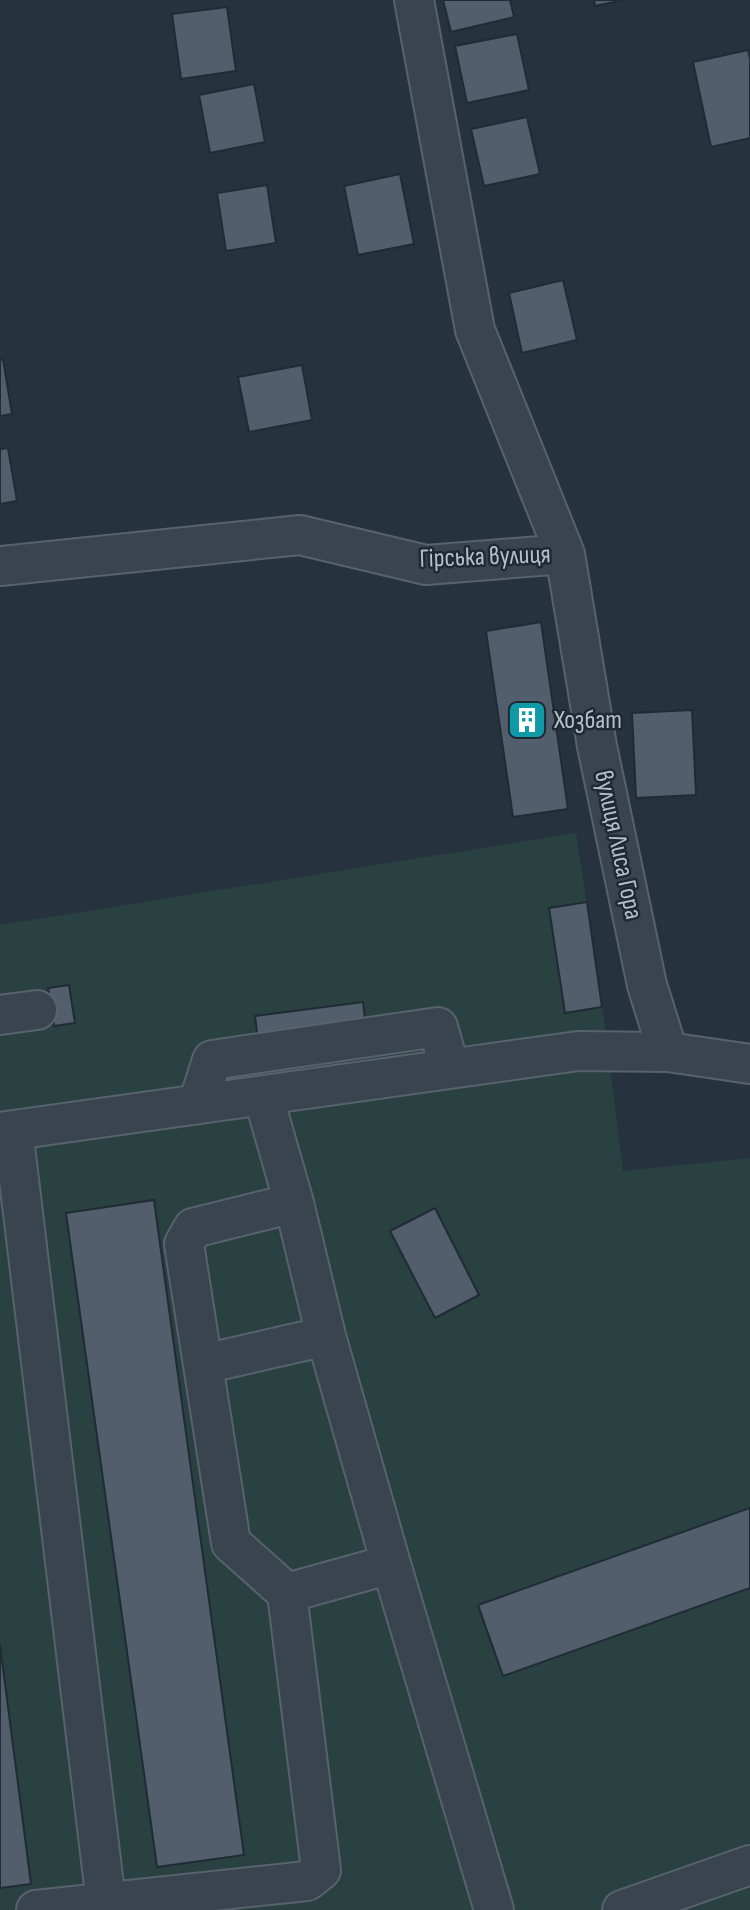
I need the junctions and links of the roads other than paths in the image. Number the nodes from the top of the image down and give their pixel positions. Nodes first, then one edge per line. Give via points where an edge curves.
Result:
1 (414, 0) edge
2 (565, 554) junction
3 (0, 566) edge
4 (37, 1010) dead end
5 (0, 1015) edge
6 (668, 1052) junction
7 (750, 1064) edge
8 (450, 1069) junction
9 (263, 1095) junction
10 (198, 1104) junction
11 (6, 1131) edge
12 (294, 1203) junction
13 (326, 1336) junction
14 (204, 1364) junction
15 (391, 1564) junction
16 (287, 1593) junction
17 (750, 1865) edge
18 (106, 1902) junction
19 (36, 1910) edge
20 (494, 1910) edge
21 (622, 1910) edge

1 - 2 street, Гірська вулиця via 475,330
2 - 3 street, Гірська вулиця via 426,565 300,535
2 - 6 street, вулиця Лиса Гора via 600,759 647,985
4 - 5 street
6 - 7 street
6 - 8 street via 578,1051
8 - 9 street
8 - 10 street via 438,1027 212,1060
9 - 10 street
9 - 12 street
10 - 11 street
11 - 18 street
12 - 13 street
12 - 14 street via 193,1228 184,1244
13 - 14 street
13 - 15 street
14 - 16 street via 231,1544
15 - 16 street
15 - 20 street
16 - 18 street via 321,1870 307,1881
17 - 21 street
18 - 19 street

